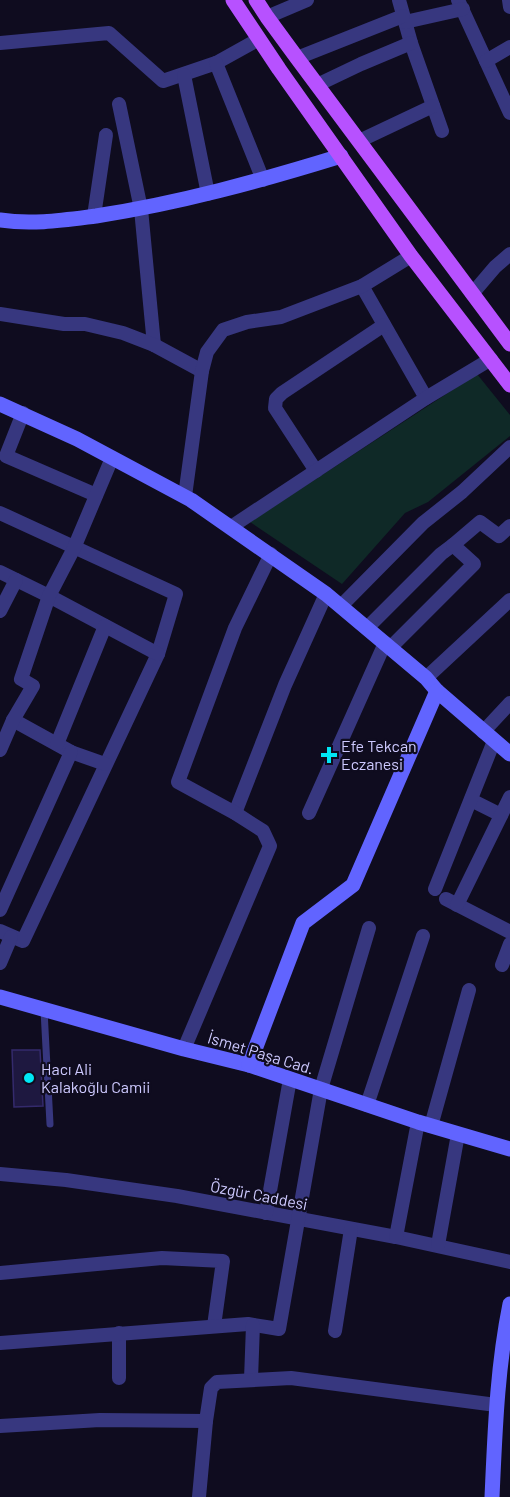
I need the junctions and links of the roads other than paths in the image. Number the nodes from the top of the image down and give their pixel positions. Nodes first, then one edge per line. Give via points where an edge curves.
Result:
1 (233, 0) edge
2 (256, 0) edge
3 (307, 0) edge
4 (399, 0) edge
5 (509, 0) edge
6 (460, 4) edge
7 (510, 7) edge
8 (267, 17) junction
9 (404, 19) junction
10 (259, 39) junction
11 (0, 43) edge
12 (411, 43) junction
13 (510, 47) edge
14 (297, 58) junction
15 (486, 61) junction
16 (216, 63) junction
17 (184, 75) junction
18 (317, 85) junction
19 (118, 104) dead end
20 (433, 106) junction
21 (510, 111) edge
22 (442, 131) dead end
23 (106, 135) dead end
24 (359, 141) junction
25 (341, 156) junction
26 (263, 180) junction
27 (208, 194) junction
28 (141, 209) junction
29 (94, 216) junction
30 (0, 220) edge
31 (510, 254) edge
32 (411, 256) junction
33 (362, 286) junction
34 (472, 294) junction
35 (0, 314) edge
36 (384, 325) junction
37 (510, 343) edge
38 (154, 345) junction
39 (491, 359) junction
40 (202, 371) junction
41 (510, 385) edge
42 (426, 398) junction
43 (0, 404) edge
44 (23, 413) junction
45 (510, 447) edge
46 (112, 458) junction
47 (316, 471) junction
48 (96, 495) junction
49 (185, 496) junction
50 (0, 513) edge
51 (510, 526) edge
52 (231, 527) junction
53 (453, 545) junction
54 (74, 548) junction
55 (271, 554) junction
56 (0, 572) edge
57 (16, 580) junction
58 (326, 594) junction
59 (50, 596) junction
60 (510, 600) edge
61 (341, 606) junction
62 (0, 611) edge
63 (105, 626) junction
64 (367, 628) junction
65 (387, 646) junction
66 (158, 654) junction
67 (426, 678) junction
68 (437, 691) junction
69 (510, 703) edge
70 (8, 721) edge
71 (489, 736) junction
72 (57, 744) junction
73 (0, 750) edge
74 (71, 752) junction
75 (510, 754) edge
76 (105, 764) junction
77 (510, 797) edge
78 (471, 800) junction
79 (235, 813) junction
80 (309, 813) dead end
81 (501, 815) junction
82 (446, 898) junction
83 (0, 910) edge
84 (369, 927) dead end
85 (510, 932) edge
86 (5, 934) edge
87 (423, 936) dead end
88 (510, 944) edge
89 (0, 963) edge
90 (502, 965) dead end
91 (469, 990) dead end
92 (0, 997) edge
93 (44, 1009) junction
94 (184, 1049) junction
95 (249, 1065) junction
96 (290, 1079) junction
97 (321, 1089) junction
98 (367, 1105) junction
99 (50, 1124) dead end
100 (425, 1124) junction
101 (458, 1134) junction
102 (510, 1149) edge
103 (0, 1174) edge
104 (266, 1213) junction
105 (298, 1219) junction
106 (351, 1228) junction
107 (396, 1237) junction
108 (438, 1245) junction
109 (510, 1262) edge
110 (0, 1273) edge
111 (510, 1304) edge
112 (253, 1324) junction
113 (214, 1326) junction
114 (507, 1328) edge
115 (335, 1331) dead end
116 (119, 1333) junction
117 (0, 1342) edge
118 (505, 1368) edge
119 (119, 1378) dead end
120 (251, 1379) junction
121 (496, 1405) junction
122 (206, 1421) junction
123 (0, 1426) edge
124 (199, 1497) edge
125 (492, 1497) edge

1 - 10 main road
2 - 8 main road
3 - 8 street
4 - 9 street
5 - 7 street
6 - 9 street
6 - 15 street
8 - 14 main road
9 - 12 street
9 - 14 street
10 - 16 street
10 - 25 main road
11 - 17 street via 109,33 164,81
12 - 18 street
12 - 20 street
13 - 15 street
14 - 18 main road
15 - 21 street
16 - 17 street
16 - 26 street
17 - 27 street
18 - 24 main road
19 - 28 street
20 - 22 street
20 - 24 street
23 - 29 street
24 - 34 main road
25 - 26 main road
25 - 32 main road
26 - 27 main road
27 - 28 main road
28 - 29 main road
28 - 38 street
29 - 30 main road via 51,222
31 - 34 street
32 - 33 street
32 - 39 main road
33 - 36 street
33 - 40 street via 280,317 223,330 207,352
34 - 37 main road
35 - 38 street via 86,324
36 - 42 street
36 - 47 street via 276,399 275,408
38 - 40 street
39 - 41 main road
39 - 42 street
40 - 49 street
42 - 47 street
43 - 44 main road
44 - 46 main road
44 - 48 street via 6,456
45 - 61 street via 423,524
46 - 48 street
46 - 49 main road
47 - 52 street
48 - 54 street
49 - 52 main road
50 - 54 street
51 - 53 street via 499,536 480,522
52 - 55 main road
53 - 64 street
53 - 65 street via 474,564
54 - 59 street
54 - 66 street via 176,594
55 - 58 main road
55 - 79 street via 236,628 178,782
56 - 57 street
57 - 59 street
57 - 62 street
58 - 61 main road
58 - 79 street
59 - 63 street
59 - 70 street via 21,679 33,686
60 - 67 street
61 - 64 main road
63 - 66 street
63 - 72 street
64 - 65 main road
65 - 67 main road
65 - 80 street
66 - 76 street
67 - 68 main road
68 - 71 main road
68 - 95 main road via 353,885 303,923
69 - 71 street
70 - 72 street
70 - 73 street
71 - 75 main road
71 - 78 street
72 - 74 street
74 - 76 street
74 - 83 street
76 - 86 street via 22,941
77 - 81 street
78 - 81 street
78 - 82 street
79 - 94 street via 263,831 270,846
81 - 82 street
82 - 85 street
84 - 97 street
86 - 89 street
87 - 98 street
88 - 90 street
91 - 100 street
92 - 93 main road, İsmet Paşa Cad.
93 - 94 main road, İsmet Paşa Cad.
93 - 99 lane
94 - 95 main road, İsmet Paşa Cad.
95 - 96 main road, İsmet Paşa Cad.
96 - 97 main road, İsmet Paşa Cad.
96 - 104 street
97 - 98 main road, İsmet Paşa Cad.
97 - 105 street
98 - 100 main road, İsmet Paşa Cad.
100 - 101 main road, İsmet Paşa Cad.
100 - 107 street
101 - 102 main road, İsmet Paşa Cad.
101 - 108 street
103 - 104 street, Özgür Caddesi via 177,1196
104 - 105 street, Özgür Caddesi
105 - 106 street, Özgür Caddesi
105 - 112 street via 279,1329
106 - 107 street, Özgür Caddesi
106 - 115 street
107 - 108 street, Özgür Caddesi
108 - 109 street, Özgür Caddesi
110 - 113 street via 162,1258 223,1261
111 - 114 main road
112 - 113 street
112 - 120 street
113 - 116 street
114 - 118 main road
116 - 117 street
116 - 119 street
118 - 121 main road
120 - 121 street via 291,1378
120 - 122 street via 217,1382 211,1388
121 - 125 main road
122 - 123 street via 100,1420
122 - 124 street

